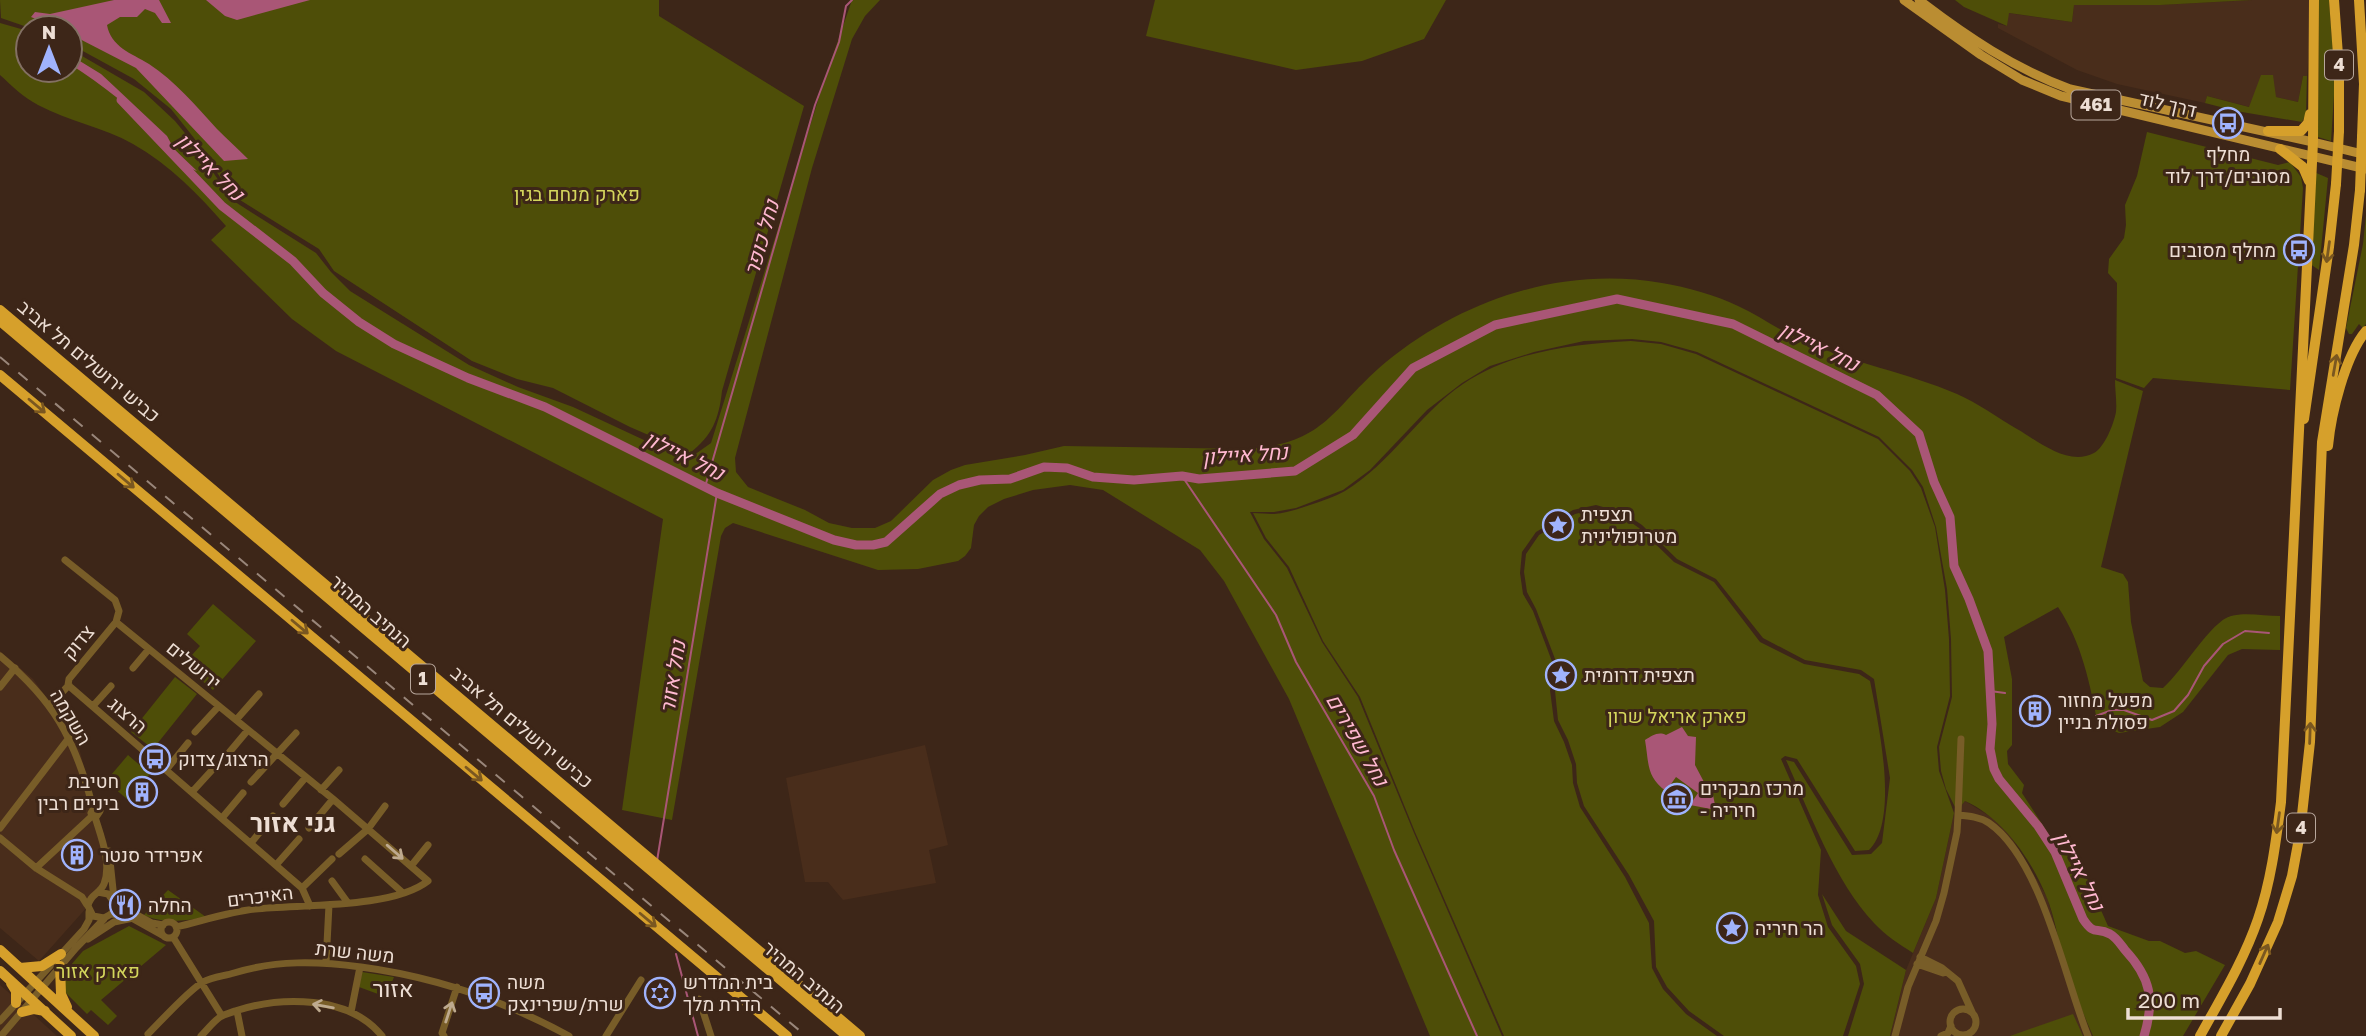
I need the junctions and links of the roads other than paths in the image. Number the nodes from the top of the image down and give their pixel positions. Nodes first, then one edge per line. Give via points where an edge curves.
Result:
1 (1903, 0) edge
2 (1919, 0) edge
3 (2314, 0) edge
4 (2334, 0) edge
5 (2359, 0) edge
6 (2314, 37) junction
7 (2268, 131) junction
8 (2313, 142) junction
9 (2280, 149) junction
10 (2366, 155) edge
11 (2312, 156) junction
12 (2366, 169) edge
13 (2309, 189) junction
14 (0, 310) edge
15 (0, 321) edge
16 (2366, 331) edge
17 (0, 375) edge
18 (65, 560) dead end
19 (2314, 603) junction
20 (2290, 608) junction
21 (116, 622) junction
22 (149, 649) junction
23 (0, 656) edge
24 (15, 668) junction
25 (133, 668) dead end
26 (69, 685) junction
27 (111, 686) dead end
28 (0, 687) edge
29 (259, 694) dead end
30 (49, 706) junction
31 (93, 706) junction
32 (219, 706) junction
33 (236, 720) junction
34 (248, 730) junction
35 (195, 732) dead end
36 (296, 733) dead end
37 (69, 738) junction
38 (1961, 738) dead end
39 (188, 743) dead end
40 (276, 753) junction
41 (227, 755) dead end
42 (213, 769) dead end
43 (166, 770) junction
44 (339, 770) dead end
45 (306, 777) junction
46 (251, 782) dead end
47 (321, 790) junction
48 (192, 792) junction
49 (243, 793) dead end
50 (333, 799) junction
51 (283, 804) dead end
52 (385, 806) dead end
53 (95, 814) junction
54 (1958, 815) junction
55 (273, 816) dead end
56 (222, 818) junction
57 (0, 828) edge
58 (309, 828) dead end
59 (368, 829) junction
60 (0, 838) edge
61 (299, 839) dead end
62 (251, 843) junction
63 (428, 845) dead end
64 (365, 859) dead end
65 (276, 865) junction
66 (411, 866) junction
67 (36, 868) junction
68 (332, 881) dead end
69 (428, 881) joint
70 (66, 888) junction
71 (302, 888) junction
72 (96, 893) junction
73 (403, 893) junction
74 (114, 901) junction
75 (348, 903) junction
76 (329, 905) junction
77 (310, 906) junction
78 (88, 908) junction
79 (108, 916) junction
80 (133, 918) junction
81 (163, 925) junction
82 (176, 927) junction
83 (162, 935) junction
84 (173, 937) junction
85 (76, 948) junction
86 (0, 950) edge
87 (61, 954) junction
88 (1919, 960) junction
89 (326, 963) junction
90 (60, 966) junction
91 (360, 967) junction
92 (20, 968) junction
93 (0, 971) edge
94 (9, 979) junction
95 (641, 980) dead end
96 (202, 982) junction
97 (1960, 984) junction
98 (39, 985) junction
99 (457, 987) junction
100 (29, 997) junction
101 (699, 999) dead end
102 (19, 1008) junction
103 (237, 1011) junction
104 (46, 1012) junction
105 (351, 1012) junction
106 (1955, 1012) junction
107 (1972, 1013) junction
108 (73, 1016) junction
109 (222, 1016) junction
110 (0, 1021) edge
111 (1956, 1032) edge
112 (148, 1034) dead end
113 (1971, 1034) edge
114 (1, 1036) edge
115 (71, 1036) edge
116 (94, 1036) edge
117 (201, 1036) edge
118 (242, 1036) edge
119 (382, 1036) edge
120 (444, 1036) edge
121 (569, 1036) edge
122 (606, 1036) edge
123 (711, 1036) edge
124 (787, 1036) edge
125 (847, 1036) edge
126 (860, 1036) edge
127 (1895, 1036) edge
128 (1941, 1036) edge
129 (2088, 1036) edge
130 (2197, 1036) edge
131 (2221, 1036) edge

1 - 9 main road, דרך לוד / 461 via 2022,80 2061,96
2 - 7 main road, דרך לוד / 461 via 2040,78 2070,89
3 - 6 highway
4 -> 20 highway, 4, bridge via 2339,69 2336,184 2302,436
19 -> 5 highway, 4, bridge via 2322,442 2360,190 2364,84
6 - 7 highway via 2308,123 2301,131
6 - 8 highway
7 - 8 main road, דרך לוד / 461
8 - 10 main road, דרך לוד / 461
8 - 11 highway
9 - 11 main road, דרך לוד / 461
9 - 13 highway via 2303,167
11 - 12 main road, דרך לוד / 461
11 - 13 highway
13 - 20 highway
14 - 126 highway, כביש ירושלים תל אביב / 1
15 - 125 highway, הנתיב המהיר / 1
16 - 19 highway via 2344,375 2328,440
17 -> 124 highway, 1
18 - 21 street via 115,600
131 -> 19 highway, 4 via 2266,951 2292,876 2307,771
20 -> 130 highway, 4 via 2286,741 2275,846 2258,919 2226,989
21 - 22 street, ירושלים
21 - 26 street, צדוק via 69,679
22 - 25 street, ירושלים
22 - 32 street, ירושלים
23 - 24 street, השקמה
24 - 28 street
24 - 30 street, השקמה
26 - 30 street, צדוק
26 - 31 street, הרצוג
27 - 31 street
29 - 33 street
30 - 37 street, השקמה
31 - 43 street, הרצוג
32 - 33 street, ירושלים
32 - 35 street, ירושלים
33 - 34 street, ירושלים
34 - 40 street, ירושלים
34 - 41 street
36 - 40 street
37 - 53 street, השקמה
37 - 57 street
38 - 54 street
39 - 43 street
40 - 45 street, ירושלים
40 - 46 street
42 - 48 street
43 - 48 street, הרצוג
44 - 47 street
45 - 47 street, ירושלים
45 - 51 street
47 - 50 street, ירושלים
48 - 56 street, הרצוג
49 - 56 street
50 - 58 street
50 - 59 street, ירושלים
52 - 59 street
53 - 67 street
53 - 72 street, השקמה via 107,864 104,884
53 - 74 street, השקמה via 111,862
54 - 88 street via 1944,893
54 - 129 street via 1988,822 2022,863 2047,914
55 - 62 street
56 - 62 street, הרצוג
59 -> 66 street, ירושלים
59 - 71 street
60 - 67 street
61 - 65 street
62 - 65 street, הרצוג
63 - 66 street
64 - 73 street
65 - 71 street, הרצוג
66 - 69 street, ירושלים
67 - 70 street
68 - 75 street
69 - 73 street, האיכרים
70 - 72 street via 86,895
70 - 78 street
71 - 77 street, הרצוג
72 - 74 street via 108,894
72 - 78 street
73 - 75 street, האיכרים
74 - 79 street
74 - 81 street
75 - 76 street, האיכרים
76 - 77 street, האיכרים
76 - 89 street
77 - 82 street, האיכרים via 253,909
78 - 79 street via 96,917
78 - 87 street via 87,924
79 - 80 street
79 - 85 street
80 - 83 street
80 - 85 street via 114,922
81 - 82 street via 170,922
81 - 83 street
82 - 84 street
83 - 84 street
84 - 96 street
85 - 90 street
86 - 92 highway
87 - 92 highway via 42,966
87 - 98 street
88 - 97 street
88 - 127 street
89 - 91 street, משה שרת
89 - 96 street, משה שרת via 257,966
90 - 98 street
90 - 108 highway via 61,994
91 - 99 street, משה שרת
91 - 105 street
92 - 98 highway
93 - 94 highway
94 - 100 highway
94 - 102 highway
95 - 122 street
96 - 109 street
96 - 112 street, משה שרת
97 - 106 street via 1964,998
97 - 107 street
98 - 100 street
98 - 108 highway
120 -> 99 street
99 - 121 street, משה שרת
100 - 102 street
100 - 104 highway
101 - 123 street
102 - 104 highway
102 - 110 street
102 - 114 street
105 -> 103 street via 279,1001
103 - 109 street
103 - 118 street
104 - 115 highway
105 - 119 street
106 - 107 street via 1965,1009
106 - 111 street via 1951,1019
107 - 113 street via 1976,1021
108 - 116 highway
109 - 117 street
111 - 113 street
111 - 128 street

